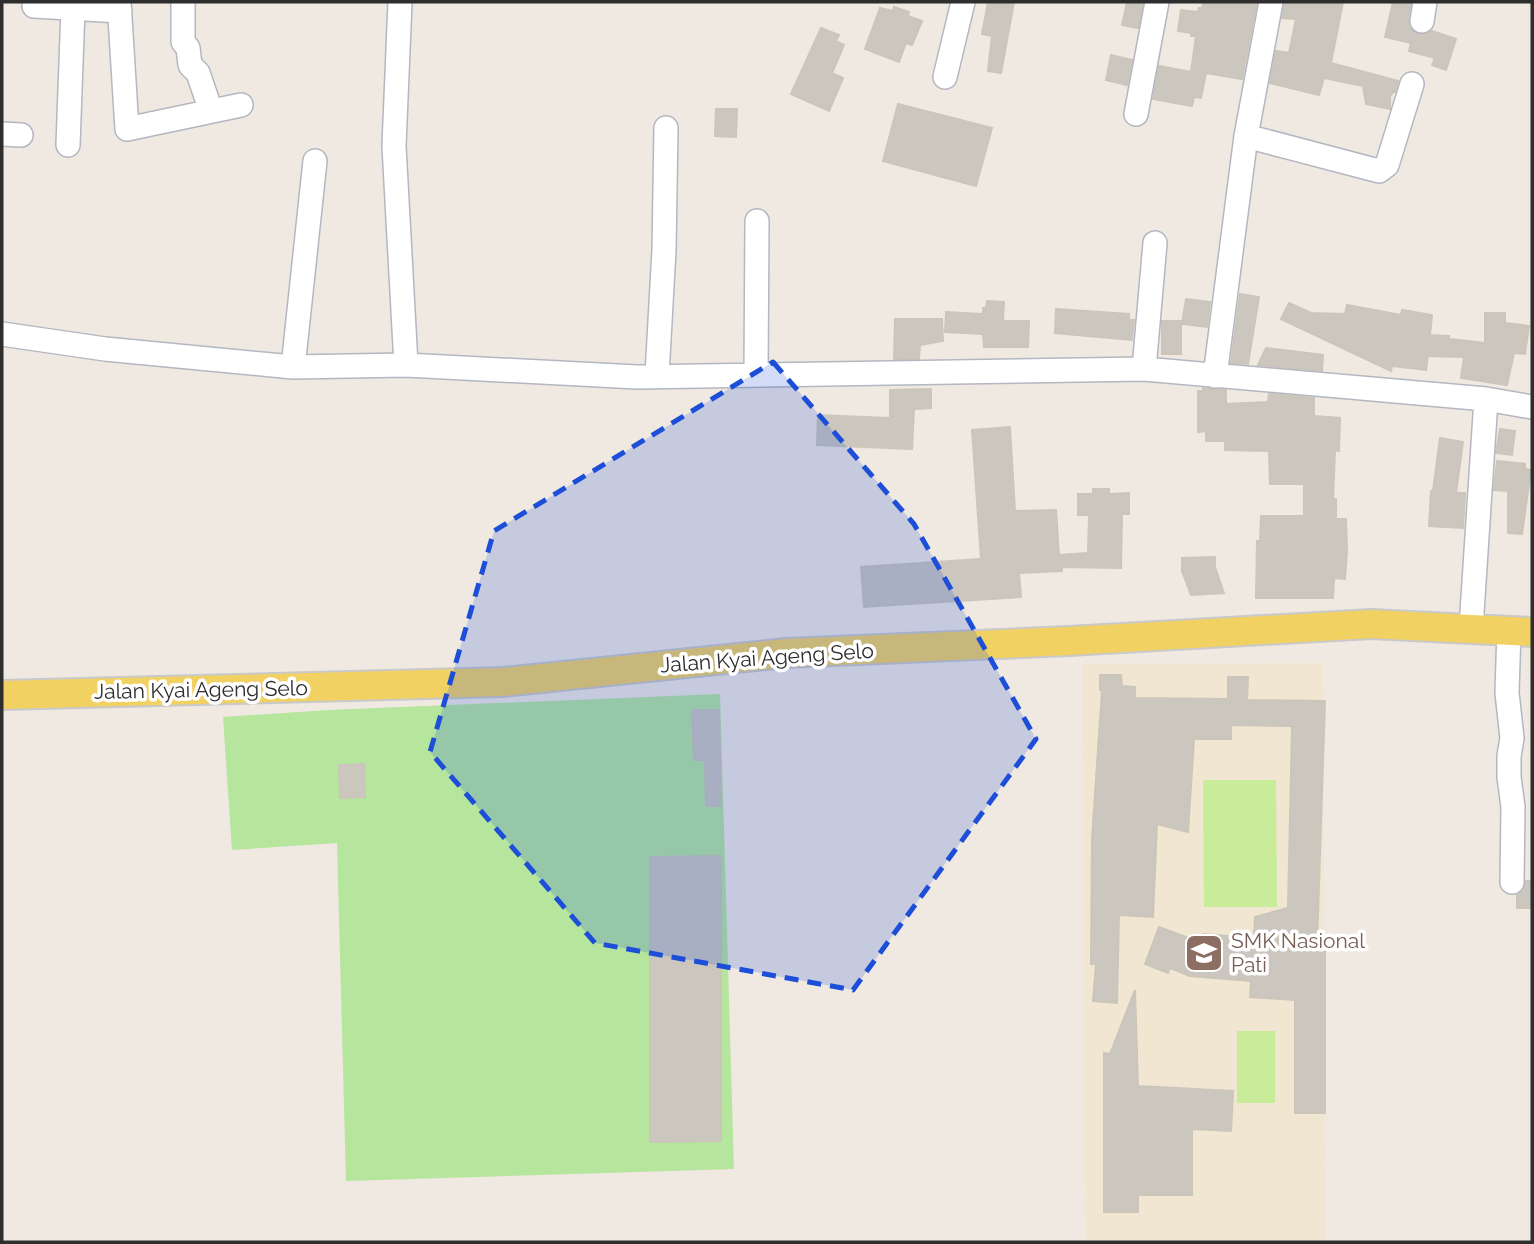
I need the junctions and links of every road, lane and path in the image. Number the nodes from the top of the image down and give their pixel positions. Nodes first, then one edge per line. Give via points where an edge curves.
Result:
1 (183, 2) edge
2 (400, 2) edge
3 (963, 2) edge
4 (1157, 2) edge
5 (1271, 2) edge
6 (34, 6) dead end
7 (120, 6) edge
8 (73, 8) junction
9 (944, 77) dead end
10 (1412, 84) dead end
11 (241, 105) dead end
12 (211, 111) junction
13 (1136, 114) dead end
14 (666, 128) dead end
15 (1246, 136) junction
16 (68, 145) dead end
17 (315, 160) dead end
18 (757, 221) dead end
19 (1155, 243) dead end
20 (3, 341) edge
21 (406, 365) junction
22 (293, 367) junction
23 (1144, 369) junction
24 (756, 374) junction
25 (657, 375) junction
26 (1215, 376) junction
27 (1486, 399) junction
28 (1532, 407) edge
29 (1471, 628) junction
30 (1521, 631) edge
31 (2, 695) edge
32 (1512, 882) dead end

1 - 12 street via 183,42
2 - 21 street via 394,138
3 - 9 street
4 - 13 street
5 - 15 street
6 - 8 street
7 - 8 street
7 - 12 street via 127,129
8 - 16 street
10 - 15 street via 1387,165 1379,171
11 - 12 street
14 - 25 street
15 - 26 street
17 - 22 street
18 - 24 street
19 - 23 street
20 - 22 street
21 - 22 street
21 - 25 street
23 - 24 street
23 - 26 street
24 - 25 street
26 - 27 street
27 - 28 street
27 - 29 street
29 - 30 main road, Jalan Kyai Ageng Selo
29 - 31 main road, Jalan Kyai Ageng Selo via 1371,624 786,653 503,682
30 - 32 street via 1507,694 1512,738

